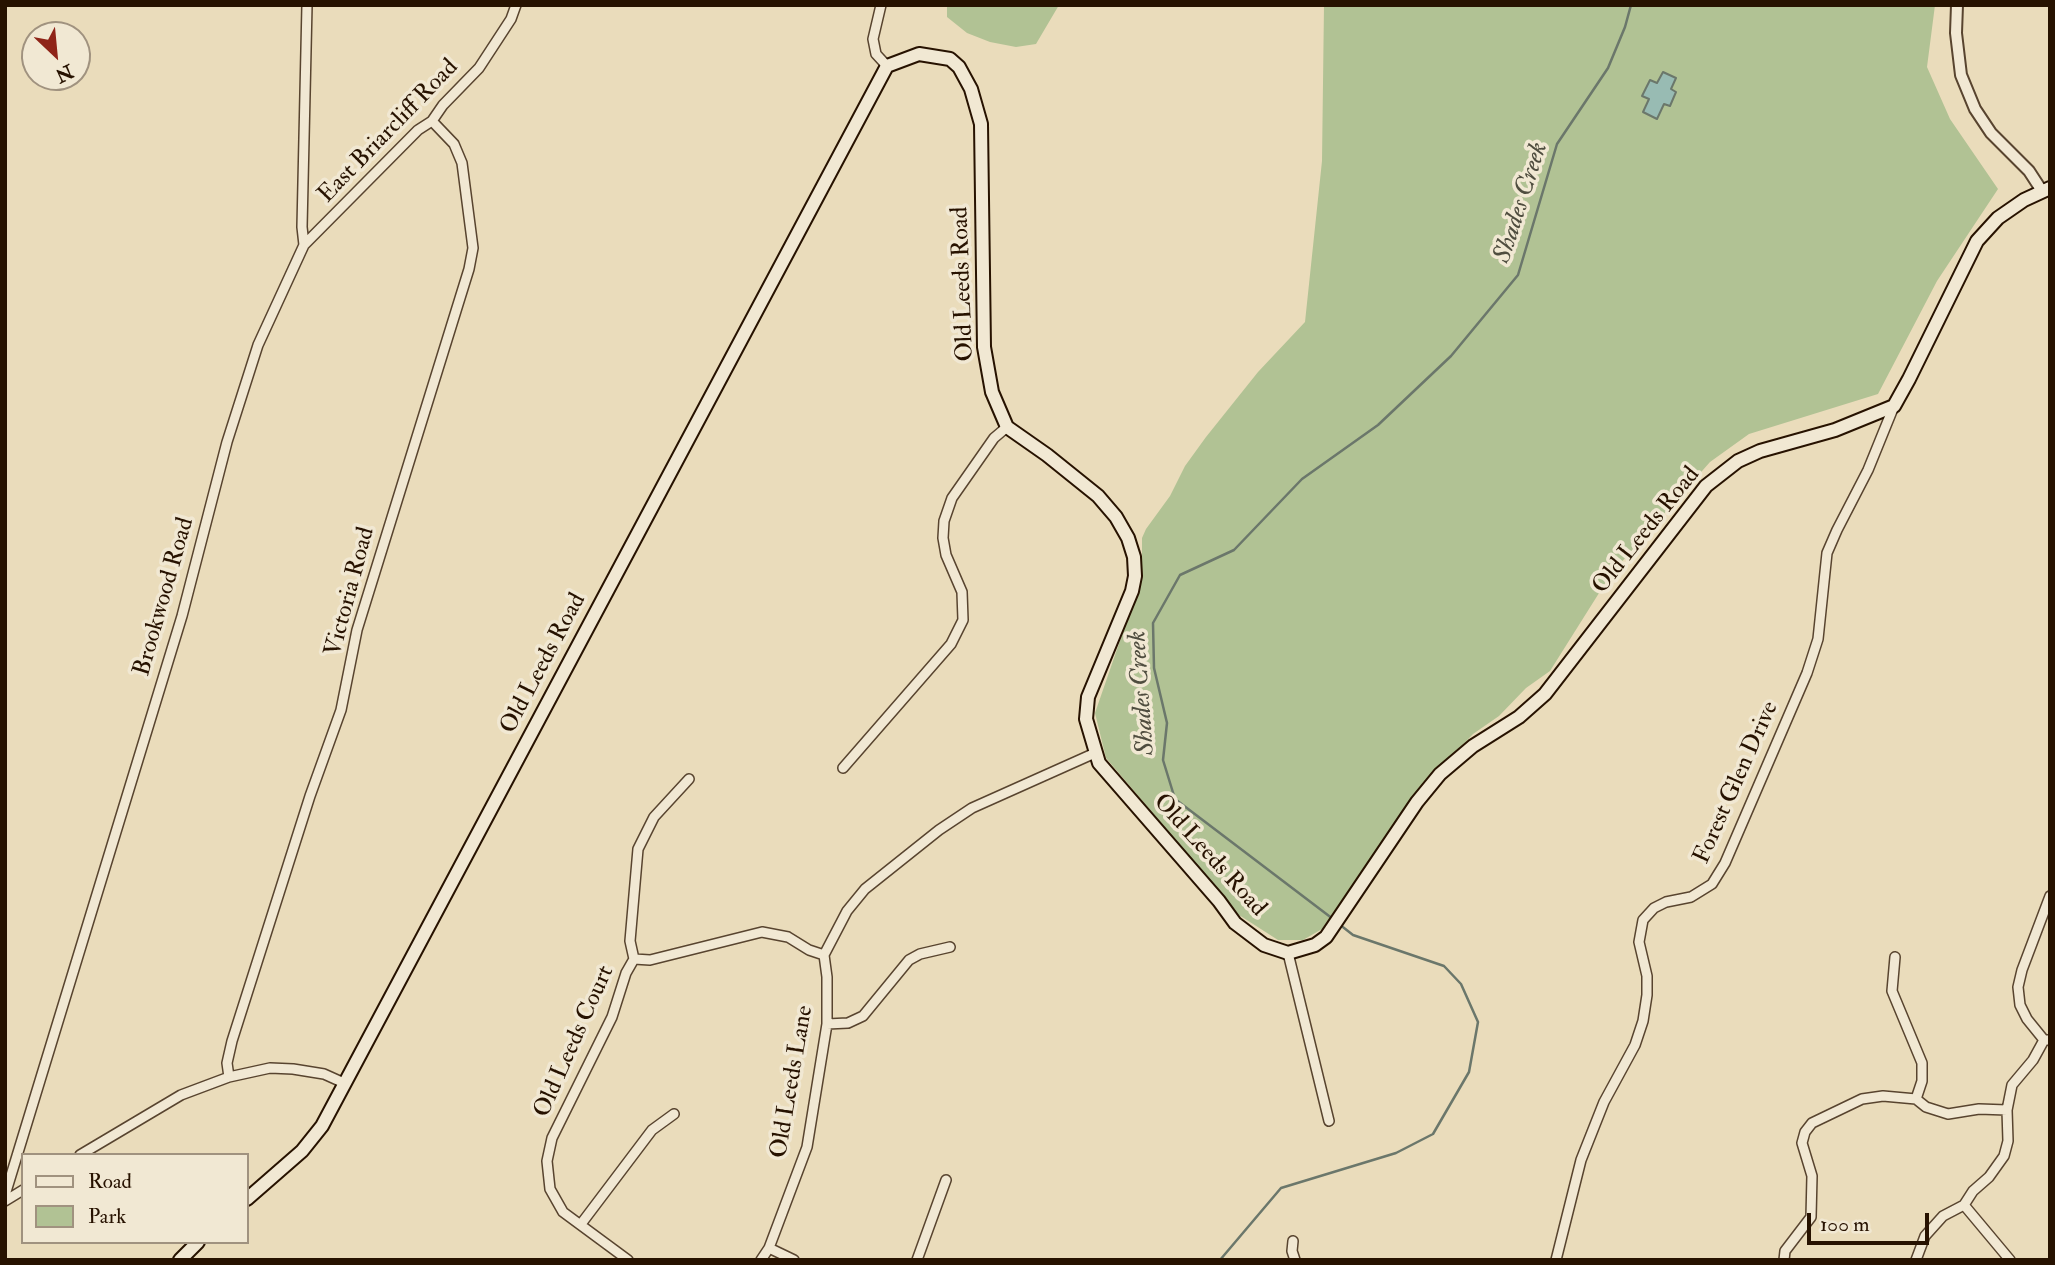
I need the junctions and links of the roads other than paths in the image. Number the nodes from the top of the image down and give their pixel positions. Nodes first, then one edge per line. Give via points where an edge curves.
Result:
1 (307, 5) edge
2 (516, 5) edge
3 (881, 5) edge
4 (1956, 5) edge
5 (887, 66) junction
6 (432, 121) junction
7 (2046, 190) edge
8 (304, 245) junction
9 (1894, 406) junction
10 (1007, 427) junction
11 (1095, 753) junction
12 (843, 768) dead end
13 (689, 779) dead end
14 (2050, 896) edge
15 (950, 947) dead end
16 (1288, 953) junction
17 (824, 955) junction
18 (1895, 957) dead end
19 (634, 960) junction
20 (827, 1024) junction
21 (2047, 1040) edge
22 (229, 1077) junction
23 (344, 1083) junction
24 (1916, 1099) junction
25 (2007, 1110) junction
26 (674, 1114) dead end
27 (1329, 1121) dead end
28 (83, 1153) edge
29 (946, 1180) dead end
30 (21, 1191) edge
31 (5, 1195) edge
32 (248, 1198) edge
33 (5, 1201) edge
34 (1964, 1205) junction
35 (581, 1224) junction
36 (1293, 1241) dead end
37 (196, 1244) edge
38 (769, 1248) junction
39 (180, 1260) edge
40 (628, 1260) edge
41 (761, 1260) edge
42 (794, 1260) edge
43 (917, 1260) edge
44 (1295, 1260) edge
45 (1556, 1260) edge
46 (1784, 1260) edge
47 (1916, 1260) edge
48 (2010, 1260) edge

1 - 8 street, Brookwood Road
2 - 6 street, East Briarcliff Road via 480,68
3 - 5 street via 873,39 876,54
4 - 7 street via 1961,75 1975,110
5 - 10 main road, Old Leeds Road via 919,54 950,59 971,89 981,124 984,347 992,392
5 - 23 main road, Old Leeds Road
6 - 8 street, East Briarcliff Road
6 - 22 street, Victoria Road via 453,144 462,163 473,248 356,630 341,710 232,1041
7 - 9 main road via 1998,218 1977,241
8 - 31 street, Brookwood Road via 258,345 227,442 182,616
9 - 16 main road, Old Leeds Road via 1835,430 1760,451 1738,461 1706,486 1545,694 1440,774 1326,937
9 - 45 street, Forest Glen Drive via 1827,553 1818,639 1807,673 1725,863 1712,884 1691,897 1654,908 1643,920 1639,942 1647,976 1643,1021 1581,1160
10 - 11 main road, Old Leeds Road via 1098,496 1116,517 1134,557 1132,591 1088,697 1086,719
10 - 12 street via 994,438 952,498 944,521 946,555 962,592 962,620 951,644
11 - 16 main road, Old Leeds Road via 1235,923 1264,944
11 - 17 street via 972,808 939,830 865,889 847,911
13 - 19 street, Old Leeds Court via 654,817 638,849 630,941
14 - 21 street via 2018,987 2027,1019
15 - 20 street via 909,960 863,1016 848,1023
16 - 27 street
17 - 19 street via 788,937 762,932
17 - 20 street, Old Leeds Lane
18 - 24 street via 1892,991 1922,1063
19 - 35 street, Old Leeds Court via 612,1017 552,1138 547,1161 550,1189 570,1220
20 - 38 street, Old Leeds Lane via 807,1147
21 - 25 street via 2012,1085
22 - 23 street via 270,1068 293,1069
22 - 28 street via 181,1095
23 - 32 main road, Old Leeds Road via 322,1126 302,1151
24 - 25 street via 1948,1114
24 - 46 street via 1862,1099 1812,1123 1802,1143 1812,1176 1811,1217 1785,1251
25 - 34 street via 2004,1156
26 - 35 street via 652,1130
29 - 43 street
30 - 33 street
34 - 47 street via 1943,1216 1925,1236
34 - 48 street
35 - 40 street, Old Leeds Court
36 - 44 street
37 - 39 main road
38 - 41 street, Old Leeds Lane
38 - 42 street

